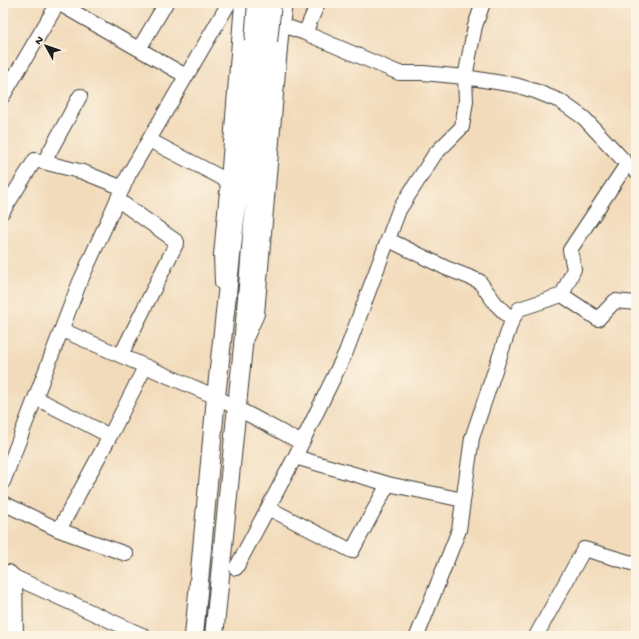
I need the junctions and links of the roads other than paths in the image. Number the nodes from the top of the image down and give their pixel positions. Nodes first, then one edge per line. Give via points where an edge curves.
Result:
1 (58, 3) edge
2 (166, 3) edge
3 (229, 3) edge
4 (242, 3) edge
5 (257, 3) edge
6 (272, 3) edge
7 (285, 3) edge
8 (318, 3) edge
9 (483, 3) edge
10 (282, 25) junction
11 (304, 33) junction
12 (261, 41) junction
13 (139, 49) junction
14 (186, 76) junction
15 (465, 77) junction
16 (3, 96) edge
17 (80, 96) dead end
18 (149, 140) junction
19 (44, 162) junction
20 (632, 167) edge
21 (228, 181) junction
22 (120, 194) junction
23 (3, 211) edge
24 (389, 240) junction
25 (562, 295) junction
26 (636, 303) edge
27 (512, 320) junction
28 (62, 330) junction
29 (224, 335) junction
30 (243, 346) junction
31 (121, 355) junction
32 (145, 367) junction
33 (216, 397) junction
34 (36, 398) junction
35 (236, 409) junction
36 (110, 436) junction
37 (302, 443) junction
38 (295, 457) junction
39 (3, 482) edge
40 (388, 484) junction
41 (463, 500) junction
42 (3, 503) edge
43 (268, 508) junction
44 (59, 530) junction
45 (126, 554) dead end
46 (636, 561) edge
47 (636, 564) edge
48 (236, 568) dead end
49 (6, 573) edge
50 (636, 574) edge
51 (13, 636) edge
52 (144, 636) edge
53 (194, 636) edge
54 (214, 636) edge
55 (417, 636) edge
56 (536, 636) edge

1 - 13 street
1 - 16 street
2 - 13 street
3 - 14 street
4 - 10 street
4 - 21 street
5 - 12 street, bridge
6 - 12 street, bridge
7 - 10 street
8 - 11 street
9 - 15 street via 475,26
10 - 11 street
10 - 30 street via 257,314
11 - 15 street via 399,73
12 - 29 street
12 - 30 street
13 - 14 street
14 - 18 street
15 - 20 street via 515,85 560,101 584,118
15 - 24 street via 466,101 462,127 428,163 399,210
17 - 19 street
18 - 21 street
18 - 22 street
19 - 22 street via 83,172
19 - 23 street via 34,160
20 - 25 street via 570,250 574,269
21 - 29 street via 221,256
22 - 28 street via 79,284
22 - 31 street via 177,242
24 - 27 street via 479,281
24 - 37 street via 346,352
25 - 26 street via 598,319 615,301
25 - 27 street via 519,309
27 - 41 street via 472,438
28 - 31 street
28 - 34 street
29 - 33 street
30 - 35 street
31 - 32 street
32 - 33 street
32 - 36 street
33 - 35 street
33 - 53 street
34 - 36 street
34 - 39 street
35 - 37 street
35 - 54 street
36 - 44 street
37 - 38 street
38 - 40 street
38 - 43 street
40 - 41 street
40 - 43 street via 352,551
41 - 55 street via 459,530
42 - 44 street
43 - 48 street
44 - 45 street
46 - 47 street
47 - 50 street
47 - 56 street via 584,549
49 - 51 main road via 12,580
49 - 52 street

